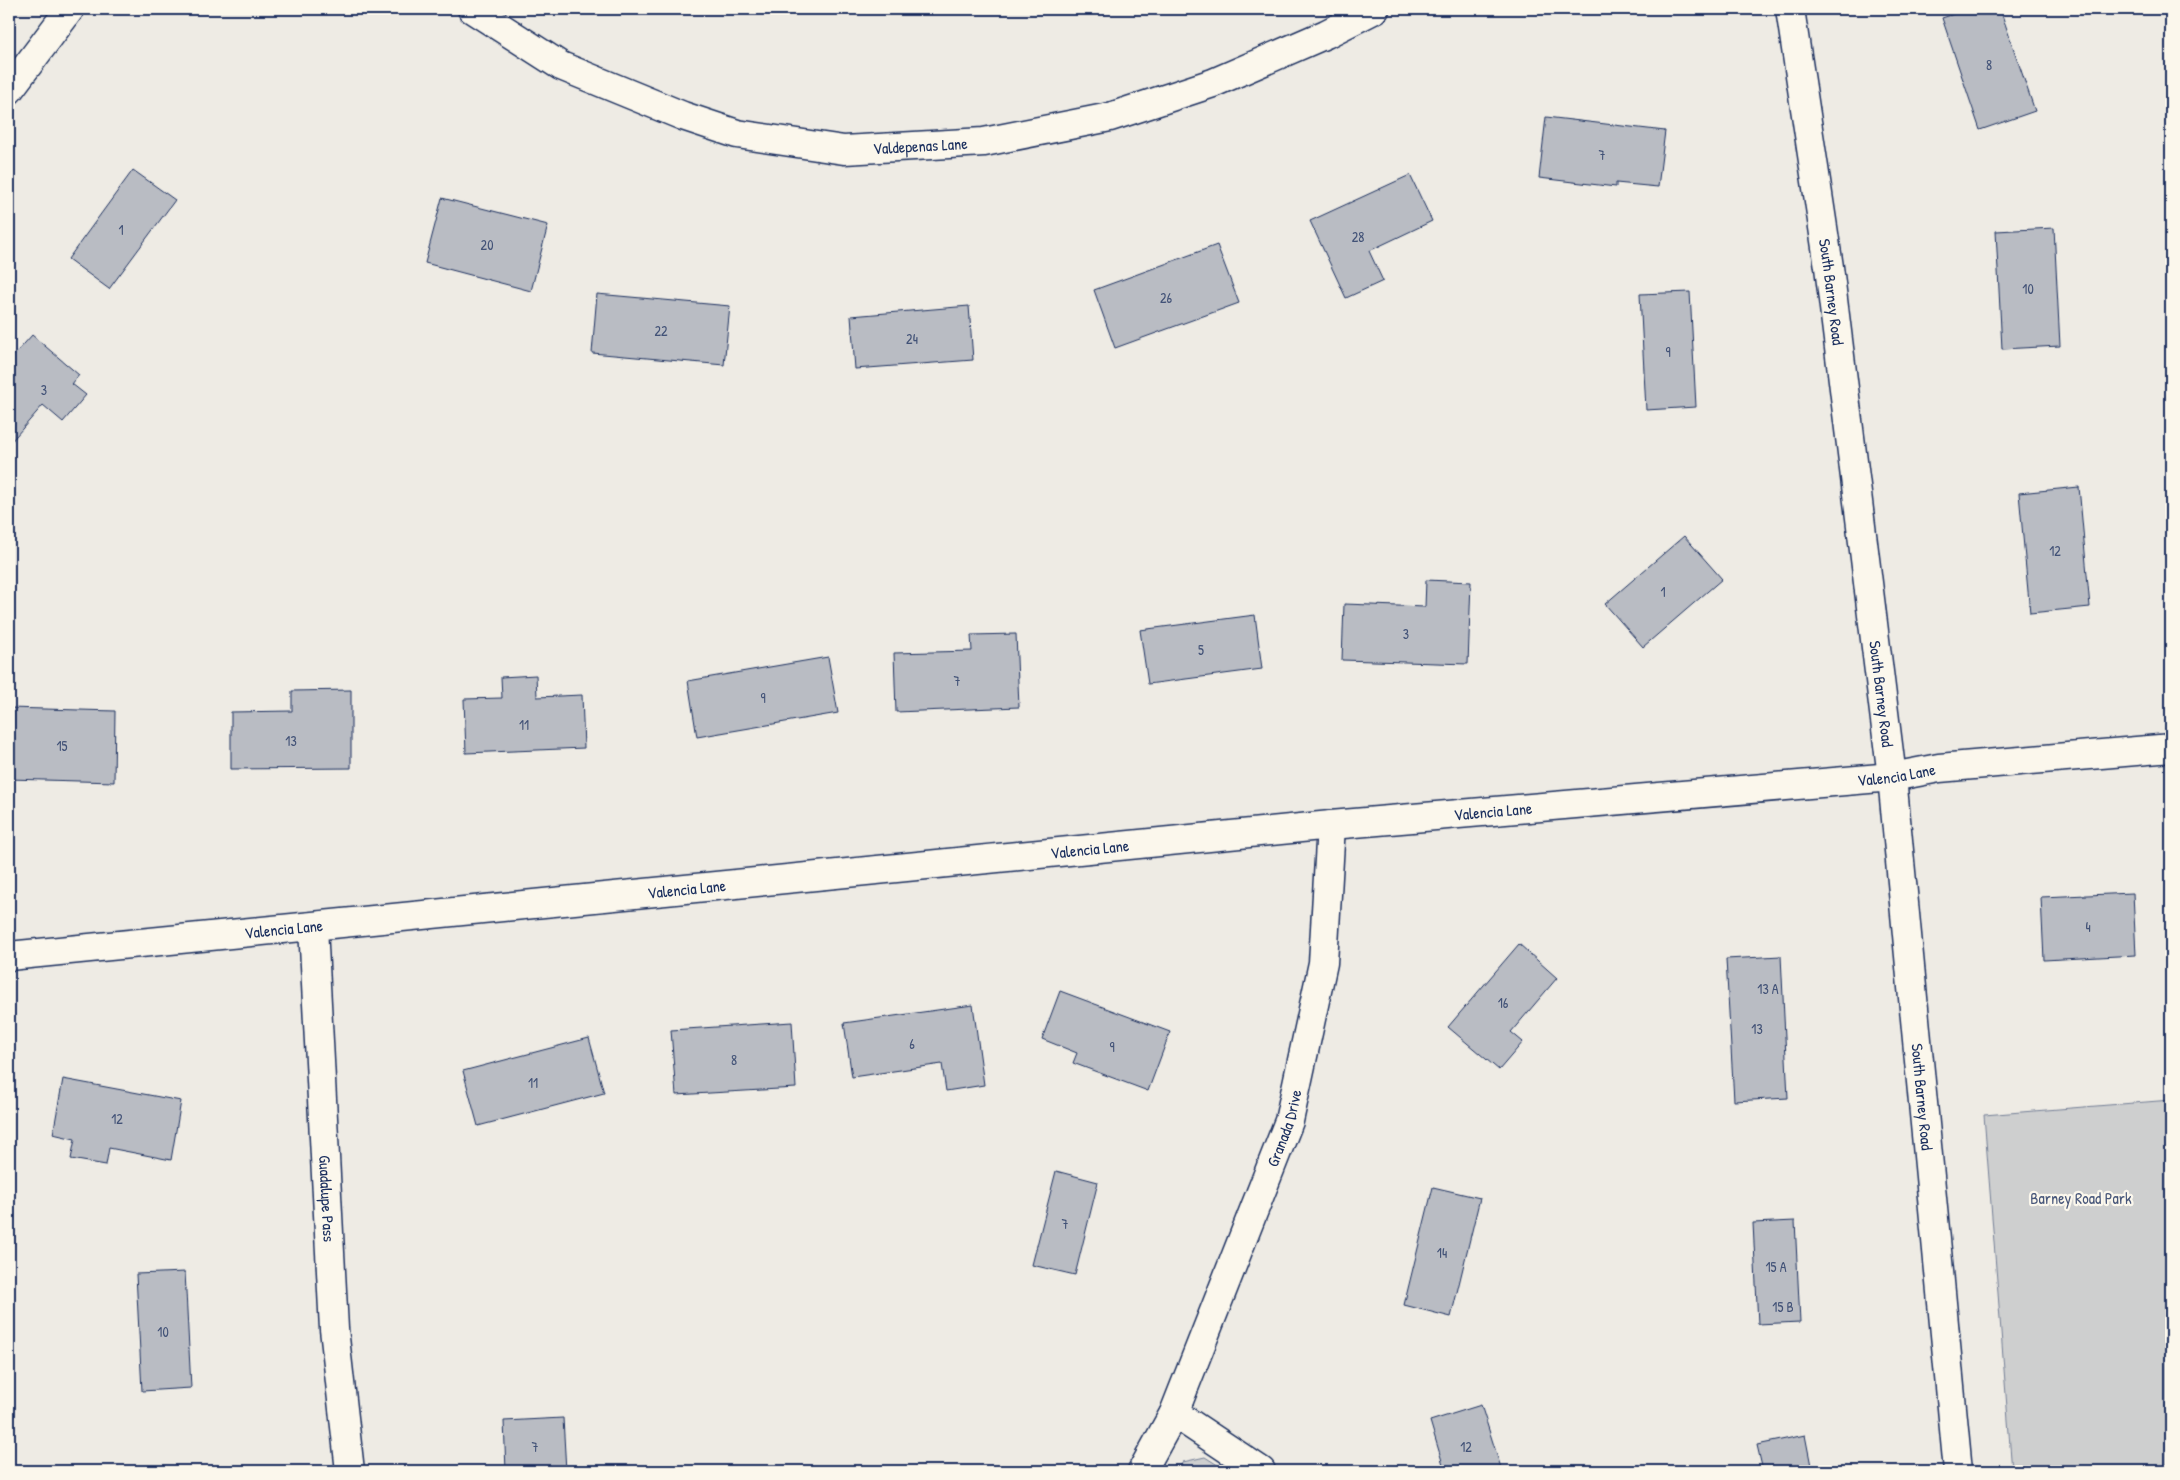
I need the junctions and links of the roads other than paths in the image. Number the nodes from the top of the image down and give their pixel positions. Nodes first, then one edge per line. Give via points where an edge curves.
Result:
1 (70, 9) edge
2 (472, 9) edge
3 (1375, 9) edge
4 (1790, 9) edge
5 (9, 90) edge
6 (2171, 748) edge
7 (1892, 777) junction
8 (1331, 826) junction
9 (313, 927) junction
10 (9, 956) edge
11 (1174, 1413) junction
12 (350, 1471) edge
13 (1142, 1471) edge
14 (1261, 1471) edge
15 (1958, 1471) edge

1 - 5 street
2 - 3 street, Valdepenas Lane via 561,66 683,116 737,134 844,150 984,142 1110,117 1213,83
4 - 7 street, South Barney Road via 1829,268
6 - 7 street, Valencia Lane via 1939,768
7 - 8 street, Valencia Lane
7 - 15 street, South Barney Road
8 - 9 street, Valencia Lane
8 - 11 street, Granada Drive via 1323,963 1289,1121
9 - 10 street, Valencia Lane
9 - 12 street, Guadalupe Pass via 334,1329
11 - 13 street, Granada Drive
11 - 14 street

